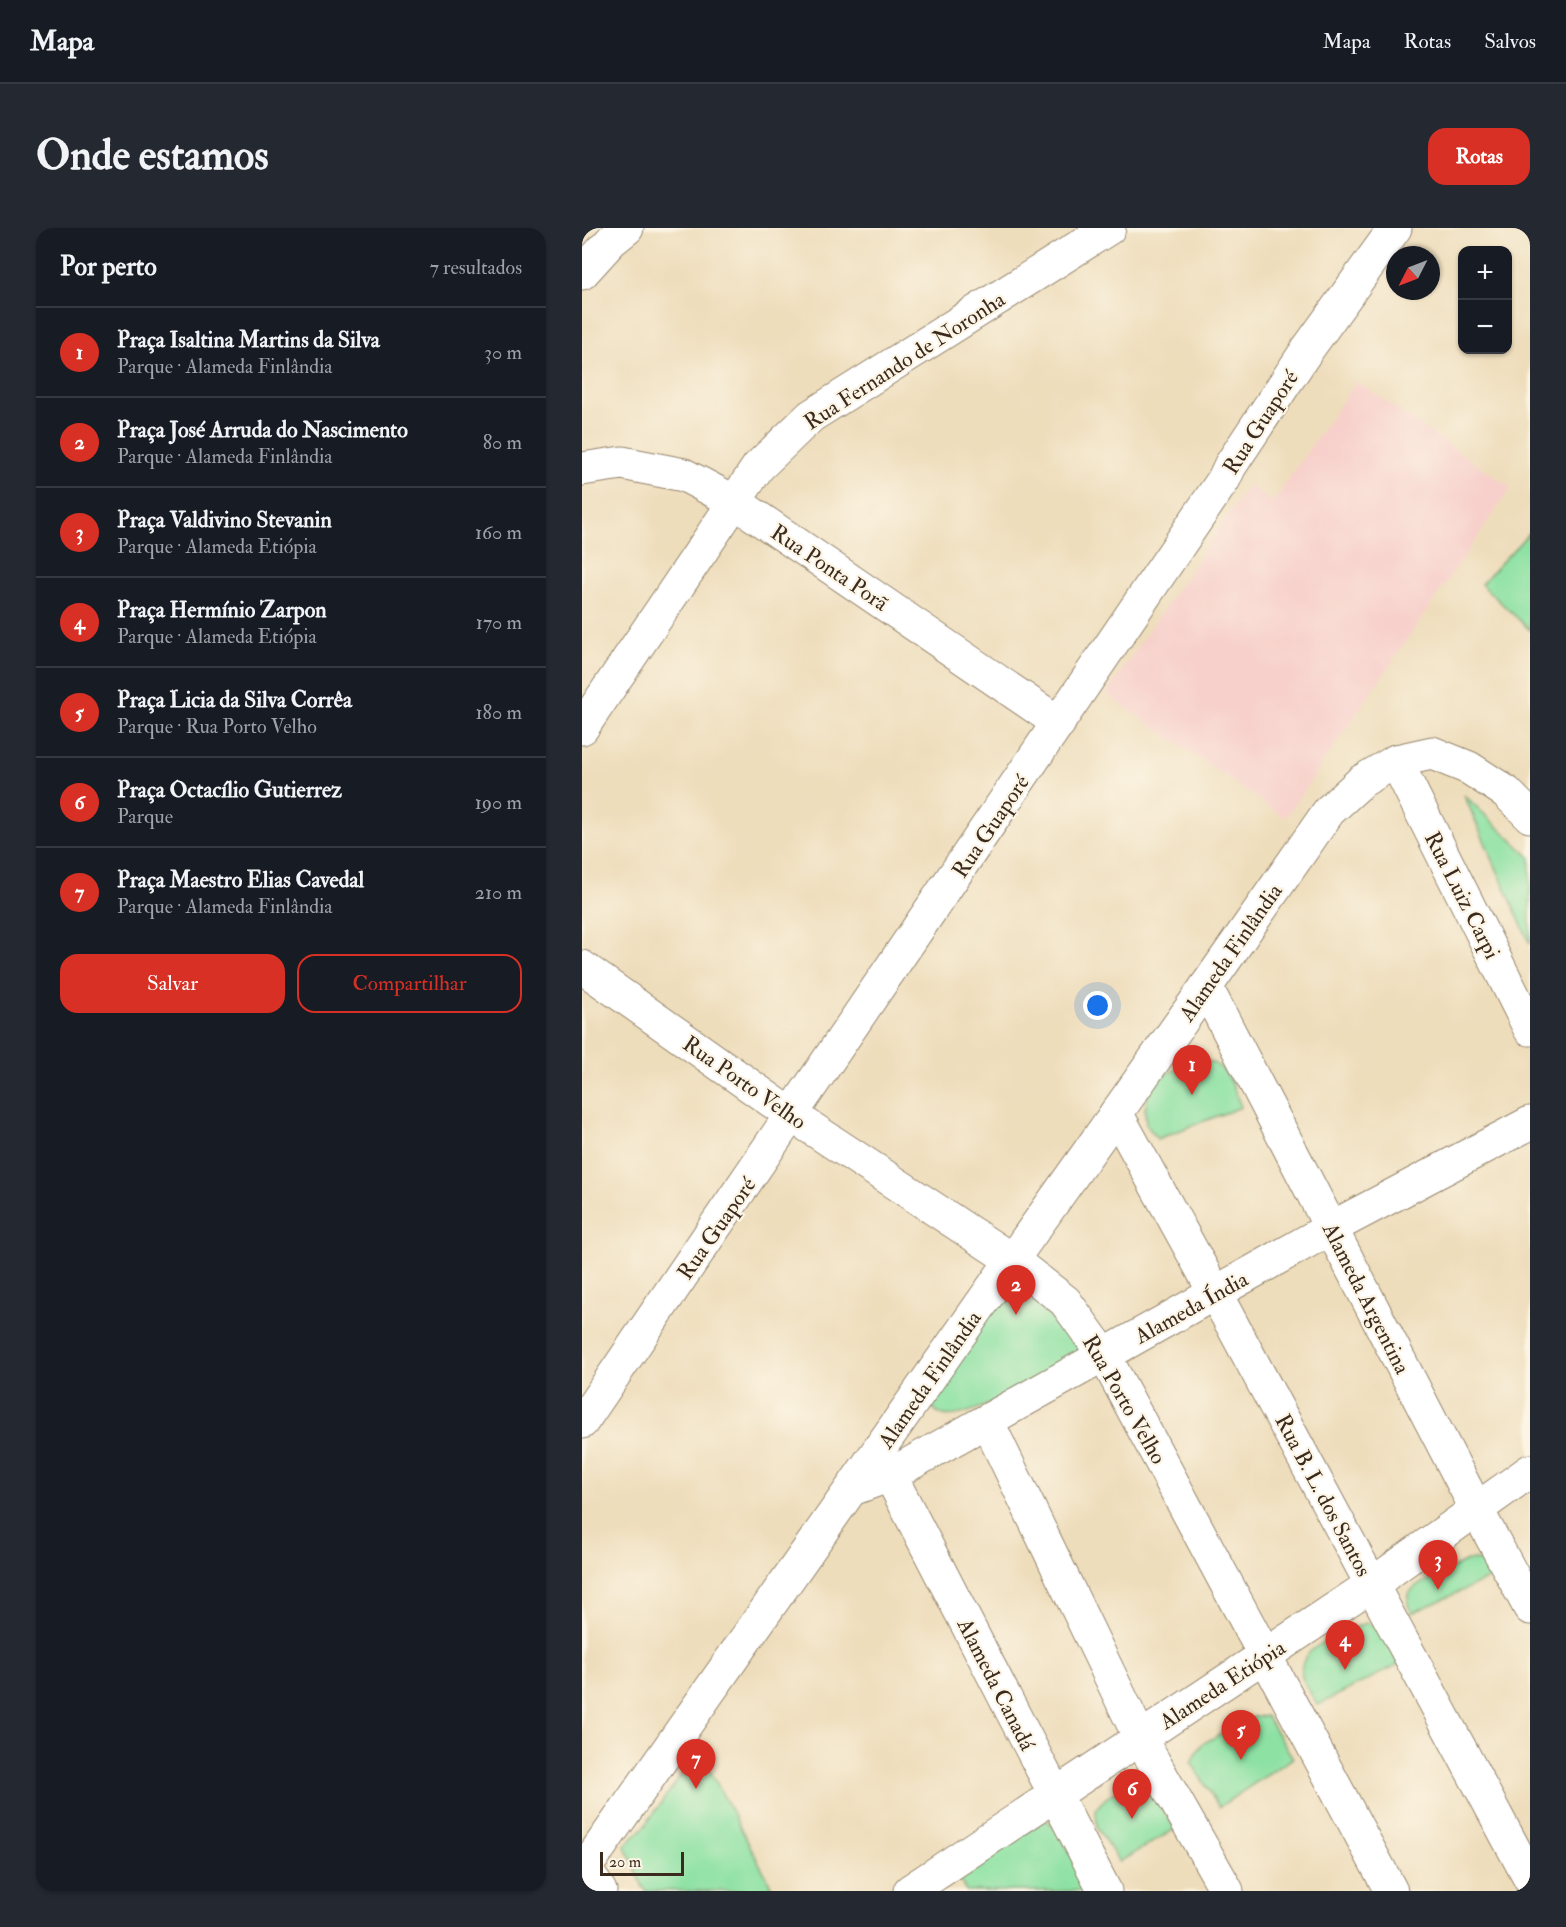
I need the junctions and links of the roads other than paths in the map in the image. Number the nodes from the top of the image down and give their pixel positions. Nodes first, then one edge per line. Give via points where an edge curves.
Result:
1 (627, 228) edge
2 (1109, 228) edge
3 (1395, 228) edge
4 (582, 273) edge
5 (582, 469) edge
6 (735, 502) junction
7 (1059, 723) junction
8 (582, 728) edge
9 (1396, 761) junction
10 (1530, 816) edge
11 (582, 967) edge
12 (1206, 987) junction
13 (1530, 1029) edge
14 (1116, 1113) junction
15 (793, 1116) junction
16 (1530, 1123) edge
17 (1331, 1228) junction
18 (1012, 1260) junction
19 (1215, 1293) junction
20 (1104, 1355) junction
21 (987, 1421) junction
22 (582, 1422) edge
23 (1530, 1472) edge
24 (890, 1475) junction
25 (852, 1489) junction
26 (1477, 1510) junction
27 (1371, 1585) junction
28 (1530, 1608) edge
29 (1266, 1656) junction
30 (1140, 1738) junction
31 (1054, 1796) junction
32 (589, 1875) edge
33 (1530, 1879) edge
34 (917, 1889) edge
35 (1105, 1891) edge
36 (1227, 1891) edge
37 (1392, 1891) edge

1 - 4 street
2 - 6 street, Rua Fernando de Noronha via 811,416 758,467
3 - 7 street, Rua Guaporé via 1307,350
5 - 6 street, Rua Ponta Porã via 622,463 684,475
6 - 7 street, Rua Ponta Porã
6 - 8 street, Rua Fernando de Noronha
7 - 15 street, Rua Guaporé
9 - 10 street, Alameda Finlândia via 1432,753 1469,768 1506,792
9 - 12 street, Alameda Finlândia via 1362,781 1329,811
9 - 13 street, Rua Luiz Carpi
11 - 15 street, Rua Porto Velho
12 - 14 street, Alameda Finlândia
12 - 17 street, Alameda Argentina
14 - 18 street, Alameda Finlândia
14 - 19 street, Rua B. L. dos Santos
15 - 18 street, Rua Porto Velho
15 - 22 street, Rua Guaporé
16 - 17 street, Alameda Índia
17 - 19 street, Alameda Índia
17 - 26 street, Alameda Argentina
18 - 20 street, Rua Porto Velho via 1065,1301
18 - 25 street, Alameda Finlândia
19 - 20 street, Alameda Índia
19 - 27 street, Rua B. L. dos Santos
20 - 21 street, Alameda Índia
20 - 29 street, Rua Porto Velho
21 - 24 street, Alameda Índia
21 - 30 street
23 - 26 street, Alameda Etiópia
24 - 25 street, Alameda Índia
24 - 31 street, Alameda Canadá
25 - 32 street, Alameda Finlândia
26 - 27 street, Alameda Etiópia
26 - 28 street, Alameda Argentina
27 - 29 street, Alameda Etiópia
27 - 33 street, Rua B. L. dos Santos
29 - 30 street, Alameda Etiópia
29 - 37 street, Rua Porto Velho
30 - 31 street, Alameda Etiópia
30 - 36 street
31 - 34 street, Alameda Etiópia
31 - 35 street, Alameda Canadá

